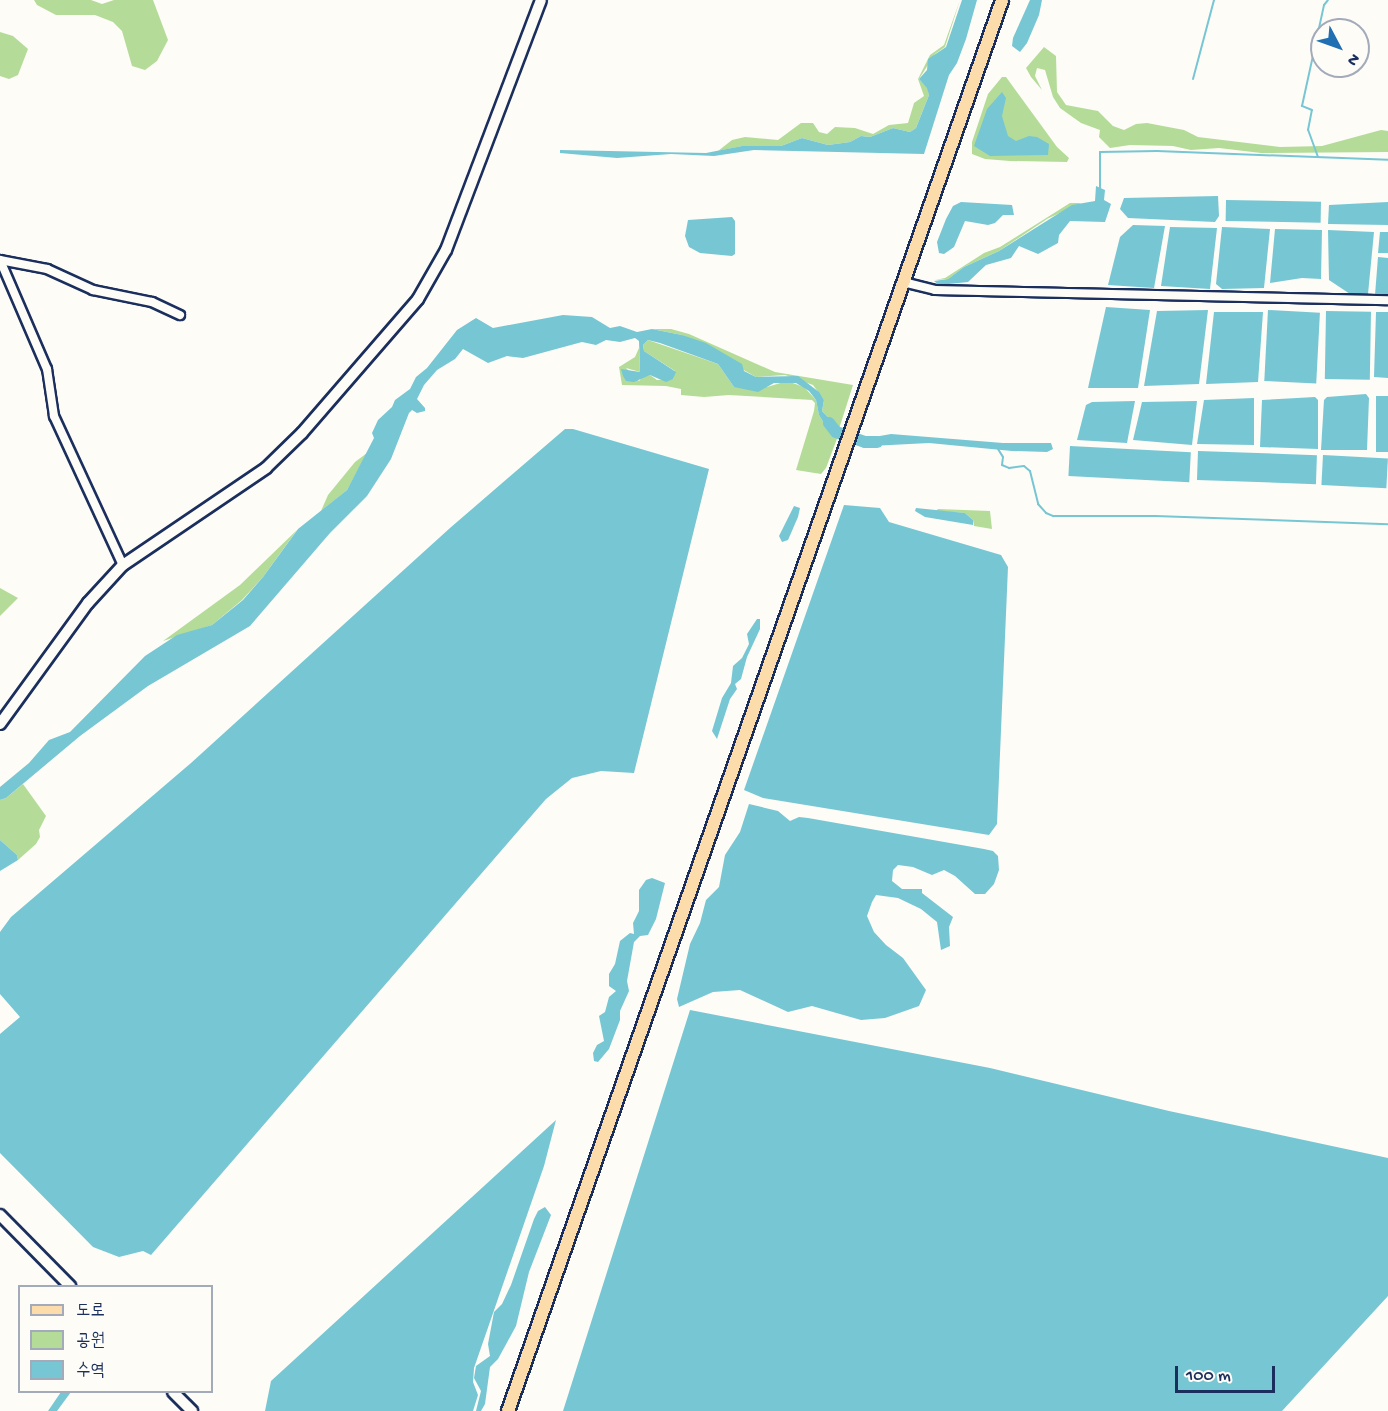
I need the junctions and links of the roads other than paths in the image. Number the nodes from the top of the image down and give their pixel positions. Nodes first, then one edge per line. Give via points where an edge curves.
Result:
1 (541, 0) edge
2 (1002, 0) edge
3 (0, 260) edge
4 (903, 282) junction
5 (1388, 300) edge
6 (180, 315) dead end
7 (123, 565) junction
8 (0, 724) edge
9 (0, 1215) edge
10 (68, 1285) edge
11 (174, 1393) edge
12 (192, 1411) edge
13 (508, 1411) edge

1 - 7 main road via 446,250 418,299 302,433 266,468
2 - 4 main road
3 - 6 street via 46,269 93,290 152,302
3 - 7 street via 47,369 54,416
4 - 5 street via 947,290
4 - 13 main road
7 - 8 main road via 88,603
9 - 10 main road
11 - 12 main road

